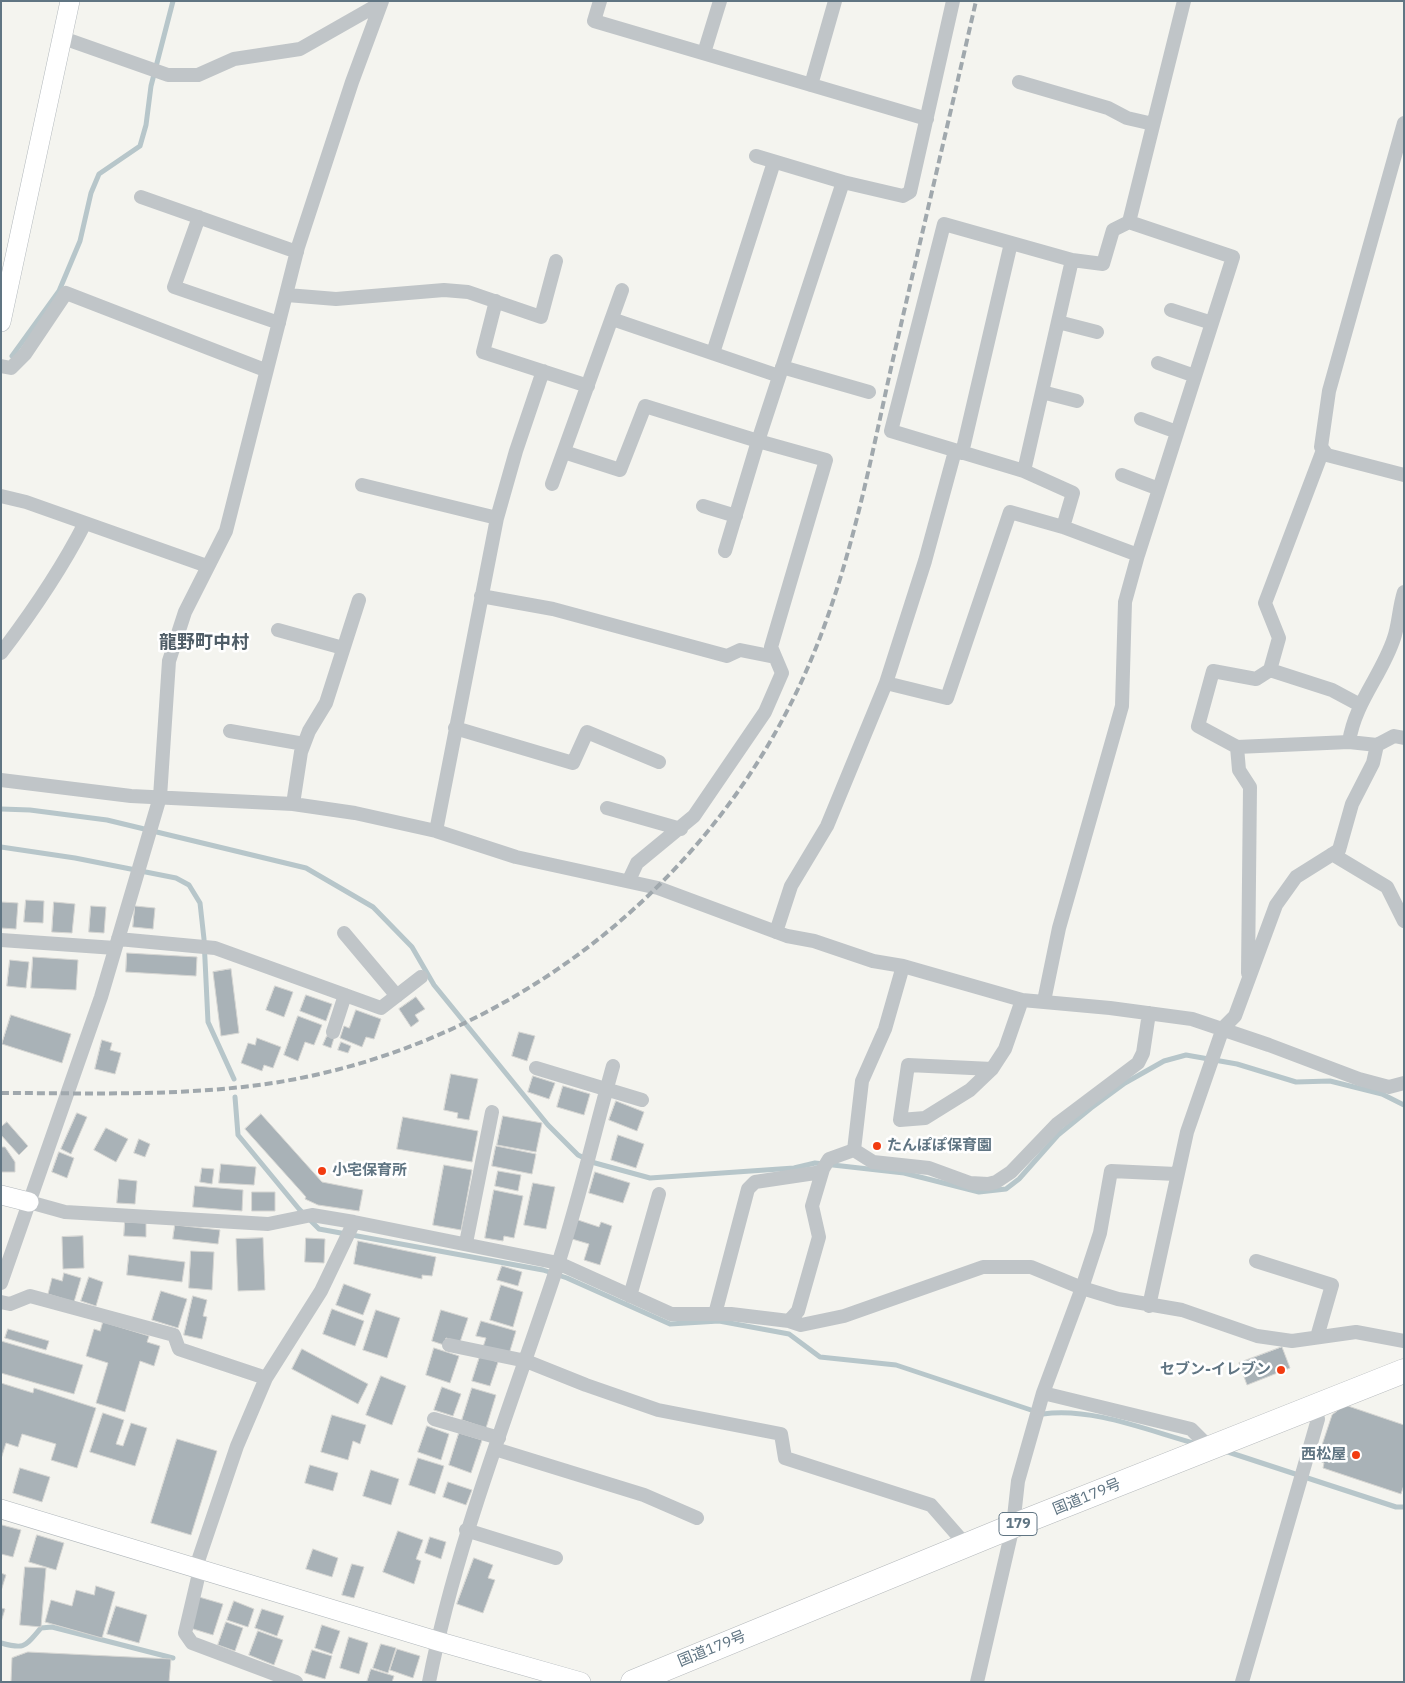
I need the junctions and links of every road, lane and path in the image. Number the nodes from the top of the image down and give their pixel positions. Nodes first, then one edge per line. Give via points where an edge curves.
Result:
1 (70, 1) edge
2 (600, 1) edge
3 (720, 1) edge
4 (835, 1) edge
5 (953, 1) edge
6 (1184, 1) edge
7 (382, 2) edge
8 (62, 38) junction
9 (704, 53) junction
10 (1019, 82) dead end
11 (811, 85) junction
12 (927, 119) junction
13 (1404, 123) edge
14 (1153, 124) junction
15 (756, 156) dead end
16 (774, 162) junction
17 (843, 182) junction
18 (141, 197) dead end
19 (199, 217) junction
20 (1129, 222) junction
21 (1011, 243) junction
22 (297, 252) junction
23 (1072, 260) junction
24 (556, 261) dead end
25 (622, 290) dead end
26 (287, 295) junction
27 (496, 301) junction
28 (1171, 310) dead end
29 (612, 319) junction
30 (1, 322) edge
31 (279, 322) junction
32 (1058, 322) junction
33 (1212, 323) junction
34 (1097, 332) dead end
35 (713, 353) junction
36 (1158, 362) dead end
37 (1, 366) edge
38 (265, 370) junction
39 (543, 371) junction
40 (781, 371) junction
41 (1195, 376) junction
42 (588, 386) junction
43 (869, 392) dead end
44 (1042, 392) junction
45 (1077, 401) dead end
46 (1141, 419) dead end
47 (1177, 432) junction
48 (758, 441) junction
49 (1323, 450) junction
50 (564, 452) junction
51 (959, 452) junction
52 (1024, 472) junction
53 (1122, 475) dead end
54 (1404, 475) edge
55 (552, 484) dead end
56 (362, 485) dead end
57 (1159, 489) junction
58 (1, 496) edge
59 (703, 506) dead end
60 (736, 516) junction
61 (496, 518) junction
62 (85, 523) junction
63 (1062, 527) junction
64 (725, 551) dead end
65 (1138, 555) junction
66 (207, 566) junction
67 (1404, 592) edge
68 (481, 596) junction
69 (359, 600) dead end
70 (278, 630) dead end
71 (344, 648) junction
72 (1, 653) edge
73 (775, 657) junction
74 (1270, 670) junction
75 (886, 683) junction
76 (1360, 705) junction
77 (456, 728) junction
78 (230, 731) dead end
79 (1404, 738) edge
80 (1350, 742) junction
81 (304, 744) junction
82 (1377, 745) junction
83 (1237, 747) junction
84 (659, 762) dead end
85 (1, 780) edge
86 (160, 796) junction
87 (293, 804) junction
88 (607, 808) dead end
89 (681, 829) junction
90 (436, 831) junction
91 (1332, 854) junction
92 (629, 880) junction
93 (1404, 921) edge
94 (776, 932) junction
95 (344, 933) dead end
96 (1, 940) edge
97 (116, 944) junction
98 (903, 966) junction
99 (421, 977) dead end
100 (1248, 981) junction
101 (345, 996) junction
102 (398, 996) junction
103 (1022, 1000) junction
104 (1044, 1001) junction
105 (1149, 1013) junction
106 (1223, 1028) junction
107 (333, 1032) dead end
108 (613, 1066) dead end
109 (536, 1068) dead end
110 (992, 1070) junction
111 (1404, 1083) edge
112 (606, 1090) junction
113 (642, 1100) dead end
114 (492, 1112) dead end
115 (854, 1150) junction
116 (822, 1172) junction
117 (1176, 1174) junction
118 (659, 1194) dead end
119 (1, 1195) edge
120 (29, 1202) junction
121 (354, 1222) junction
122 (466, 1243) junction
123 (6, 1253) edge
124 (1256, 1261) dead end
125 (558, 1264) junction
126 (1, 1284) edge
127 (1082, 1288) junction
128 (630, 1296) junction
129 (1, 1302) edge
130 (1149, 1306) junction
131 (715, 1314) junction
132 (789, 1321) junction
133 (1317, 1337) junction
134 (1404, 1341) edge
135 (449, 1344) dead end
136 (526, 1361) junction
137 (1404, 1371) edge
138 (266, 1378) junction
139 (1043, 1394) junction
140 (1315, 1406) junction
141 (434, 1419) dead end
142 (497, 1444) junction
143 (1210, 1448) junction
144 (1, 1509) edge
145 (697, 1518) dead end
146 (1012, 1526) junction
147 (466, 1530) junction
148 (966, 1545) junction
149 (556, 1558) dead end
150 (198, 1568) junction
151 (437, 1641) junction
152 (296, 1682) edge
153 (429, 1682) edge
154 (582, 1682) edge
155 (633, 1682) edge
156 (977, 1682) edge
157 (1242, 1682) edge

1 - 8 street
2 - 9 street via 594,21
3 - 9 street
4 - 11 street
5 - 12 street
6 - 14 street
7 - 8 street via 300,49 234,59 198,75 168,75
7 - 22 street via 352,82
8 - 30 street
9 - 11 street
10 - 14 street
11 - 12 street
12 - 17 street via 910,192 903,196
13 - 49 street via 1329,391
14 - 20 street
15 - 16 street
16 - 17 street
16 - 35 street
17 - 40 street
18 - 19 street
19 - 22 street
19 - 31 street via 174,287
20 - 23 street via 1113,230 1103,264
20 - 33 street via 1233,257
21 - 23 street
21 - 51 street
21 - 51 street via 944,224 891,431
22 - 26 street
23 - 32 street
24 - 27 street via 542,317
25 - 29 street
26 - 27 street via 336,299 444,290 468,292
26 - 31 street
27 - 39 street via 483,352
28 - 33 street
29 - 35 street
29 - 42 street
31 - 38 street
32 - 34 street
32 - 44 street
33 - 41 street
35 - 40 street
36 - 41 street
37 - 38 street via 11,368 25,354 66,293
38 - 66 street via 226,531
39 - 42 street
39 - 61 street
40 - 43 street
40 - 48 street
41 - 47 street
42 - 50 street
44 - 45 street
44 - 52 street
46 - 47 street
47 - 57 street
48 - 50 street via 645,406 620,470
48 - 60 street
48 - 73 street via 826,460 771,647
49 - 54 street via 1327,455
49 - 74 street via 1265,603 1279,638
50 - 55 street
51 - 52 street
51 - 75 street
52 - 63 street via 1072,493
53 - 57 street
56 - 61 street
57 - 65 street
58 - 62 street
59 - 60 street
60 - 64 street
61 - 68 street
62 - 66 street
62 - 72 street via 39,603
63 - 65 street
63 - 75 street via 1010,512 947,698
65 - 104 street via 1125,602 1122,706 1060,928
66 - 86 street via 185,612 169,661
67 - 76 street via 1394,638
68 - 73 street via 553,609 727,656 740,650
68 - 77 street
69 - 71 street
70 - 71 street
71 - 81 street via 326,703
73 - 89 street via 782,673 764,712 694,816
74 - 76 street via 1332,690
74 - 83 street via 1256,679 1213,671 1198,726
75 - 94 street via 826,826 792,886
76 - 80 street
77 - 84 street via 573,763 587,732
77 - 90 street
78 - 81 street
79 - 82 street via 1394,736
80 - 82 street
80 - 83 street
81 - 87 street
82 - 91 street via 1373,763 1352,804 1339,850
83 - 100 street via 1239,770 1250,787
85 - 86 street via 130,796
86 - 87 street
86 - 97 street
87 - 90 street via 355,813
88 - 89 street
89 - 92 street via 637,863
90 - 92 street via 516,857
91 - 93 street via 1387,887
91 - 100 street via 1296,877 1276,904
92 - 94 street
94 - 98 street via 873,961
95 - 102 street
96 - 97 street
97 - 101 street via 215,948
97 - 120 street via 101,997
98 - 103 street
98 - 115 street via 885,1029 862,1081
99 - 102 street
100 - 106 street via 1235,1016
101 - 102 street via 381,1008
101 - 107 street
103 - 104 street
103 - 110 street via 1005,1049
104 - 105 street
105 - 106 street via 1192,1019
105 - 115 street via 1143,1053 1138,1063 1057,1124 1011,1172 996,1182 970,1183 929,1168 874,1162
106 - 111 street via 1359,1079 1389,1087
106 - 117 street
108 - 112 street
109 - 112 street
110 - 110 street via 970,1090 925,1118 900,1120 908,1065
112 - 113 street
112 - 125 street
114 - 122 street
115 - 116 street via 829,1159
116 - 131 street via 755,1182 748,1189
116 - 132 street via 812,1206 820,1237 798,1311
117 - 127 street via 1111,1171 1100,1233
117 - 130 street
118 - 128 street
119 - 120 street
120 - 121 street via 65,1212 268,1224 312,1215
120 - 123 street
121 - 122 street
121 - 138 street via 322,1291
122 - 125 street
123 - 126 street
124 - 133 street via 1332,1286
125 - 128 street
125 - 136 street
127 - 130 street
127 - 132 street via 1031,1267 983,1267 844,1316 801,1325
127 - 139 street
128 - 131 street via 671,1314
129 - 138 street via 10,1304 30,1296 174,1335 179,1349
130 - 133 street via 1182,1310 1257,1336 1292,1341
131 - 132 street
133 - 134 street via 1356,1332
135 - 136 street
136 - 142 street
136 - 148 street via 586,1386 658,1410 781,1434 785,1458 931,1505
137 - 140 highway, 国道179号 / 179
138 - 150 street via 237,1446
139 - 143 street via 1191,1429
139 - 146 street via 1018,1481
140 - 143 highway, 国道179号 / 179
140 - 157 street via 1318,1419
141 - 142 street
142 - 145 street via 644,1495
142 - 147 street
143 - 146 highway, 国道179号 / 179
144 - 150 street
146 - 148 highway, 国道179号 / 179
146 - 156 street
147 - 149 street
147 - 151 street
148 - 155 highway, 国道179号 / 179
150 - 151 street
150 - 152 street via 185,1633 192,1643
151 - 153 street
151 - 154 street

